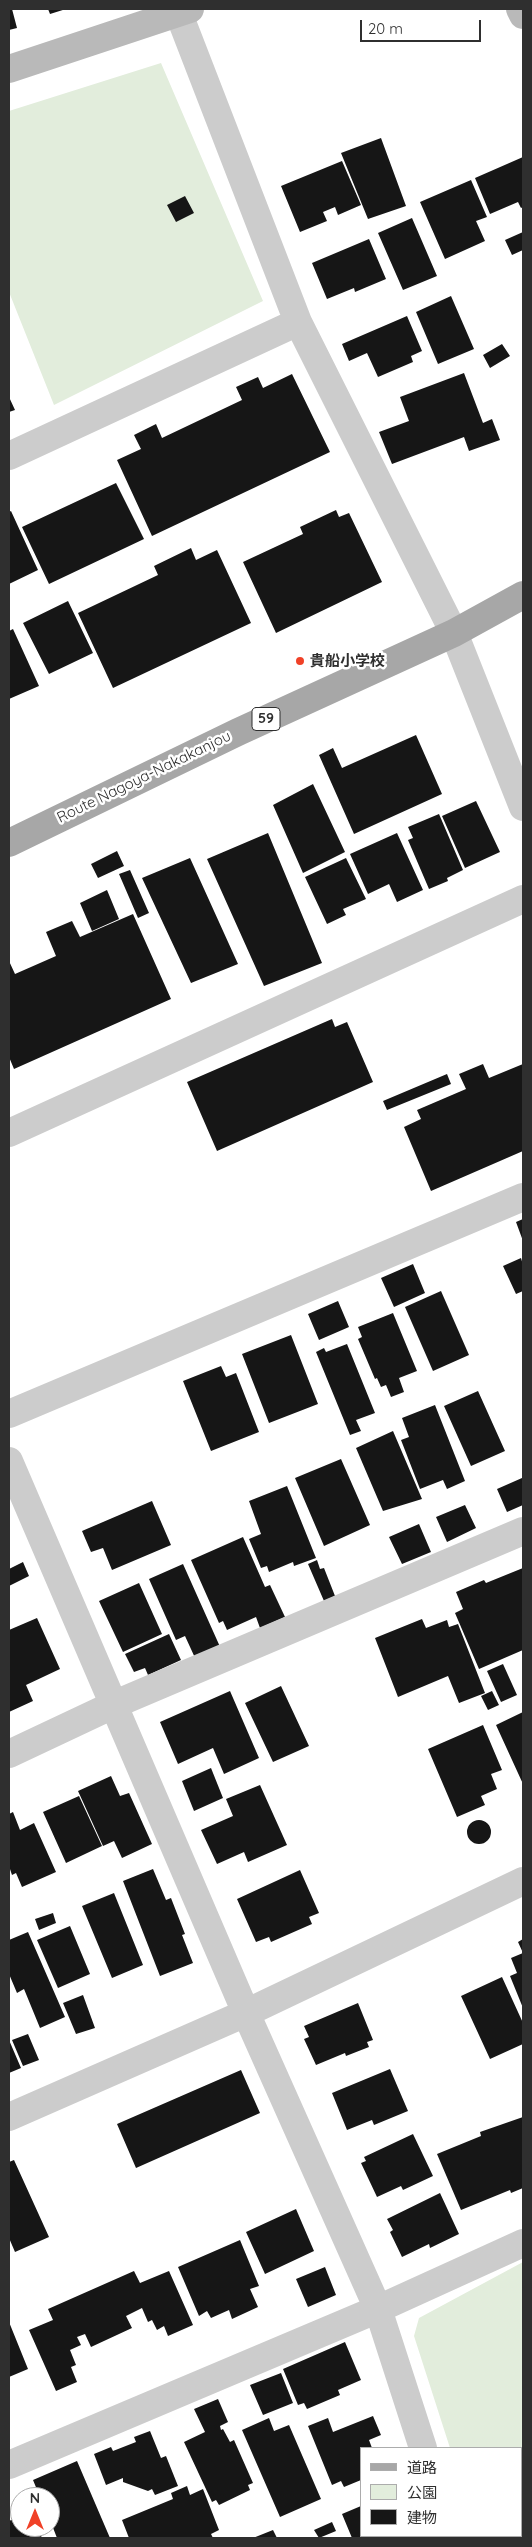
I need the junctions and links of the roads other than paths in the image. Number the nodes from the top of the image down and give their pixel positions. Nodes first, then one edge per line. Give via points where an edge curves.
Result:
1 (520, 9) edge
2 (182, 10) edge
3 (523, 15) edge
4 (9, 69) edge
5 (298, 322) junction
6 (9, 456) edge
7 (523, 595) edge
8 (454, 633) junction
9 (523, 806) edge
10 (9, 843) edge
11 (523, 898) edge
12 (9, 1133) edge
13 (523, 1197) edge
14 (9, 1414) edge
15 (9, 1461) edge
16 (523, 1531) edge
17 (113, 1705) junction
18 (9, 1754) edge
19 (523, 1881) edge
20 (246, 2014) junction
21 (9, 2117) edge
22 (523, 2243) edge
23 (378, 2309) junction
24 (422, 2447) edge
25 (9, 2465) edge

1 - 3 street
2 - 4 street
2 - 5 street
5 - 6 street
5 - 8 street
7 - 8 main road, Route Nagoya-Nakakanjou / 59
8 - 9 street
8 - 10 main road, Route Nagoya-Nakakanjou / 59 via 238,732
11 - 12 street
13 - 14 street
15 - 17 street
16 - 17 street
17 - 18 street
17 - 20 street
19 - 20 street
20 - 21 street
20 - 23 street
22 - 23 street
23 - 24 street
23 - 25 street

